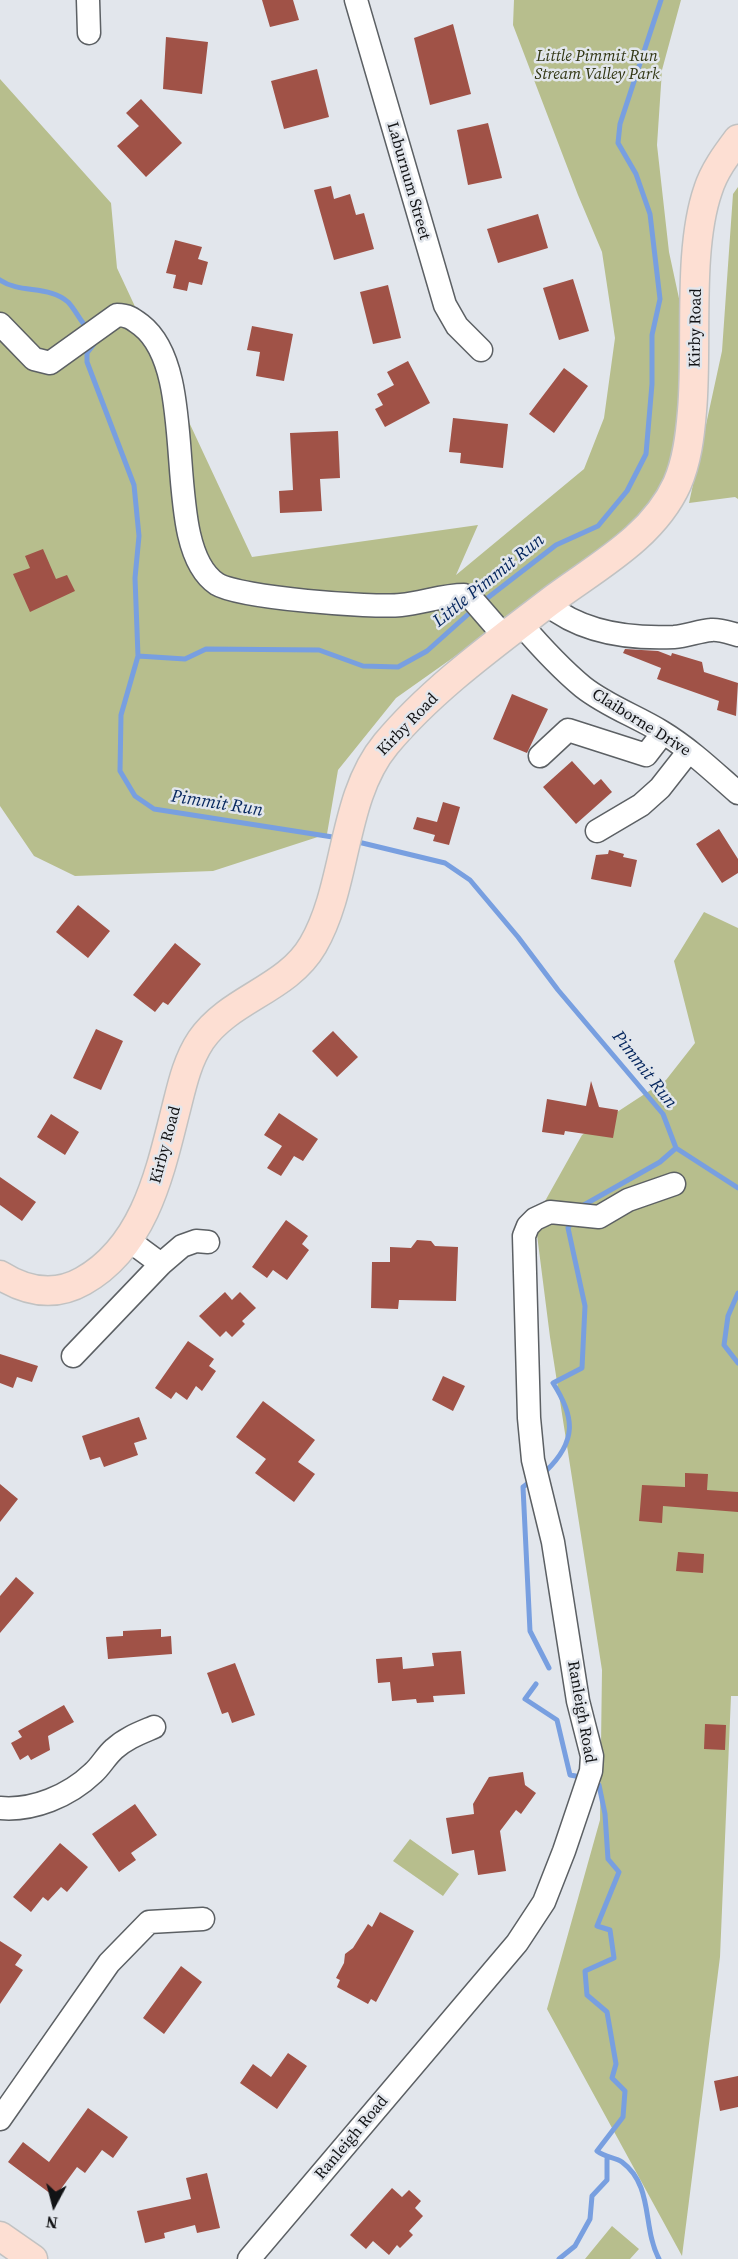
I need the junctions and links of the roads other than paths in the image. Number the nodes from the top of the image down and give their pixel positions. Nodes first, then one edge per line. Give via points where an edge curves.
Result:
1 (88, 0) edge
2 (356, 0) edge
3 (89, 33) dead end
4 (738, 139) edge
5 (0, 324) edge
6 (481, 350) dead end
7 (547, 604) junction
8 (507, 629) junction
9 (738, 635) edge
10 (663, 733) junction
11 (689, 751) junction
12 (540, 756) dead end
13 (738, 793) edge
14 (597, 831) dead end
15 (674, 1184) dead end
16 (127, 1239) junction
17 (208, 1242) dead end
18 (161, 1264) junction
19 (0, 1275) edge
20 (73, 1356) dead end
21 (154, 1727) dead end
22 (0, 1808) edge
23 (203, 1919) dead end
24 (0, 2120) edge
25 (0, 2236) edge
26 (33, 2259) edge
27 (249, 2259) edge

1 - 3 street
2 - 6 street, Laburnum Street via 445,305 457,326
4 - 7 main road, Kirby Road via 712,178 701,216 692,421 677,484 664,508 643,532
5 - 8 street, Claiborne Drive via 34,359 43,363 50,363 109,320 131,317 145,328 166,360 198,561 217,583 259,596 380,605 458,595 472,599
7 - 8 main road, Kirby Road
7 - 9 street via 563,617 587,627 637,637 677,636 713,629
8 - 10 street, Claiborne Drive via 547,654 610,706
8 - 16 main road, Kirby Road via 386,744 368,771 326,917 308,954 283,979 224,1016 207,1032 193,1054 154,1189
10 - 11 street, Claiborne Drive
10 - 12 street via 645,755 568,730
11 - 13 street, Claiborne Drive
11 - 14 street via 641,805
15 - 27 street, Ranleigh Road via 599,1217 550,1212 535,1219 524,1236 533,1460 553,1542 578,1701 592,1756 591,1770 544,1902 517,1943
16 - 18 street
16 - 19 main road, Kirby Road via 91,1276 65,1289 43,1292
17 - 18 street via 182,1246
18 - 20 street
21 - 22 street via 131,1736 75,1787 28,1806
23 - 24 street via 149,1922 109,1963
25 - 26 main road

